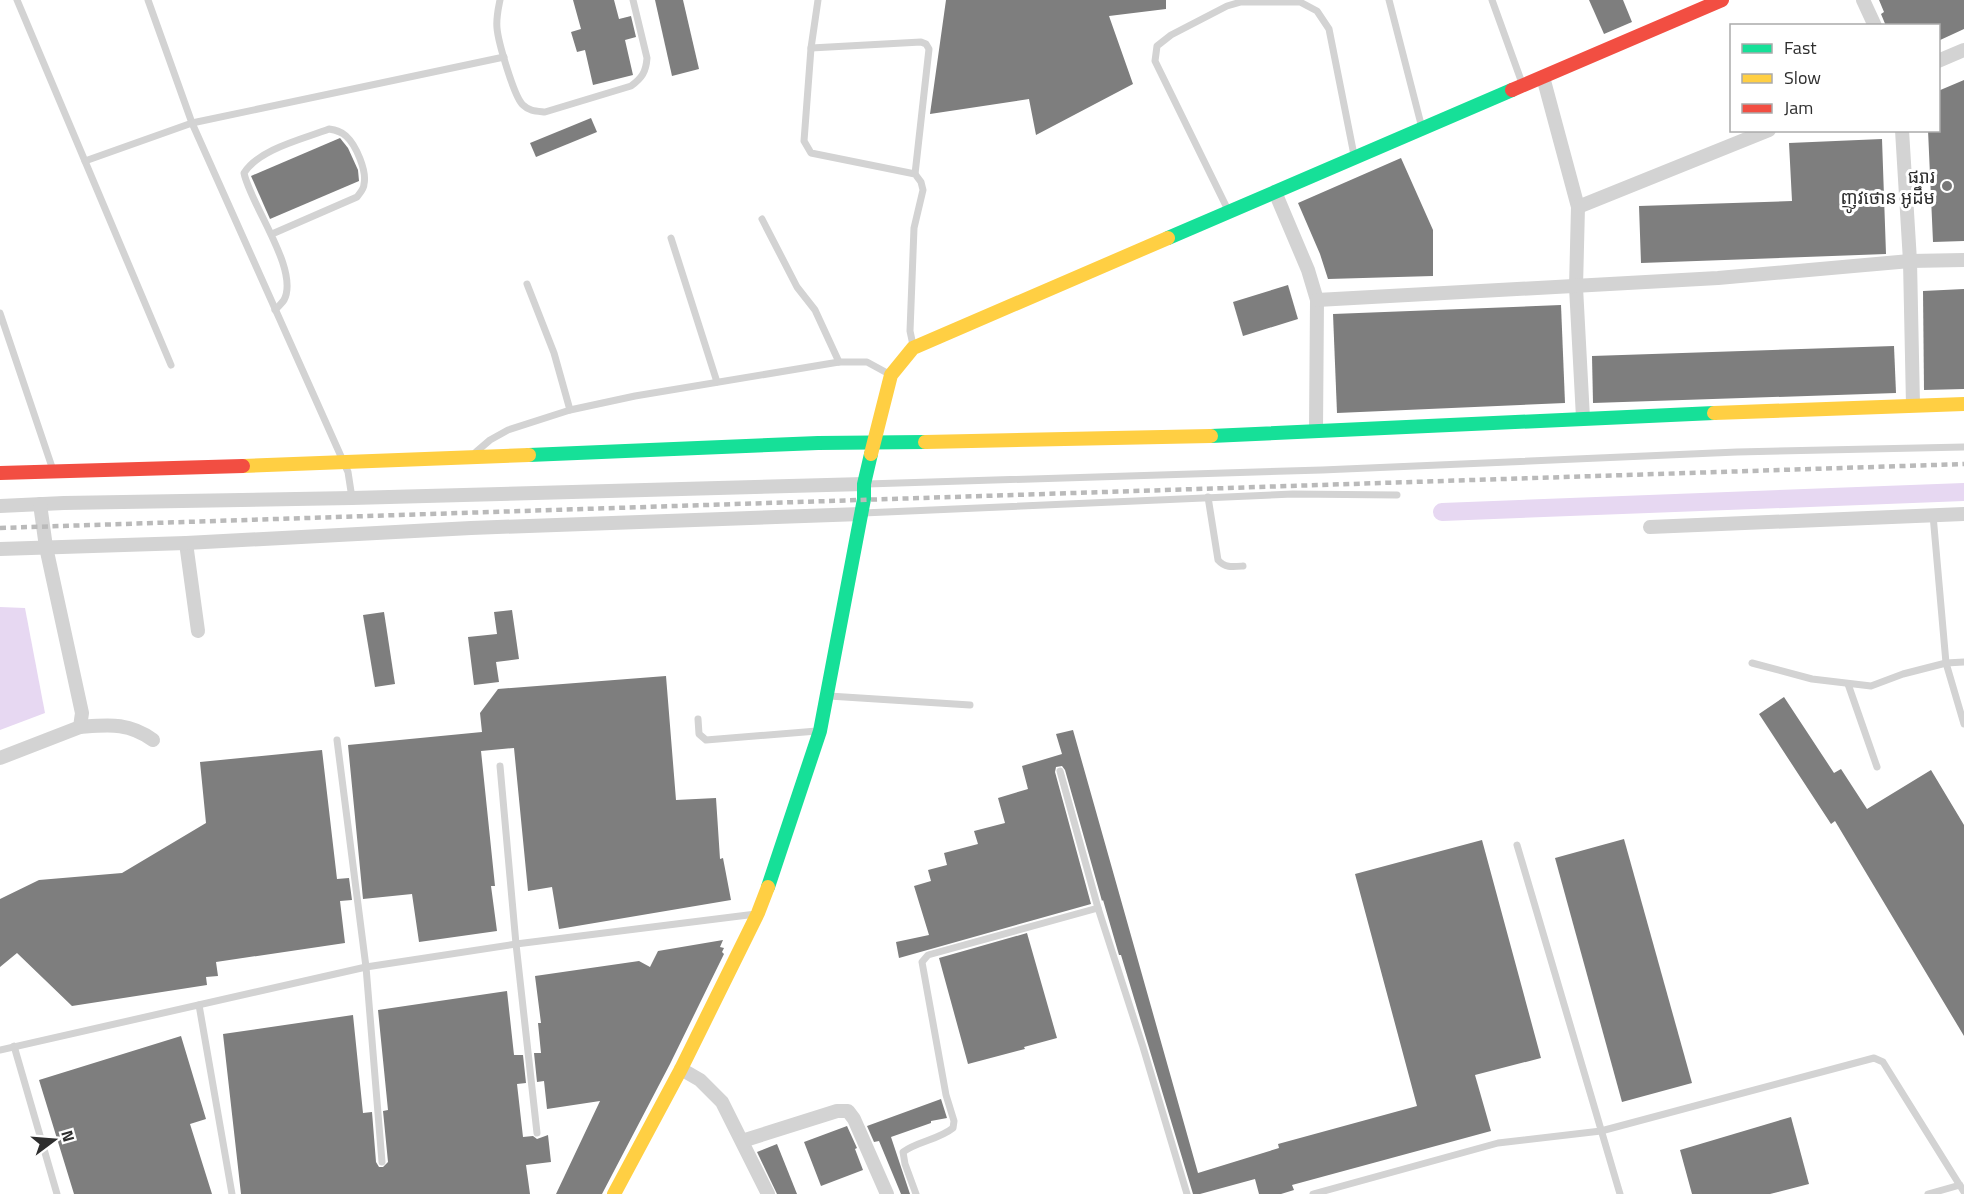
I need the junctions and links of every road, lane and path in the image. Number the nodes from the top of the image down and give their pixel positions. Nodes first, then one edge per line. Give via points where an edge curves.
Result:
1 (17, 0) edge
2 (148, 0) edge
3 (500, 0) edge
4 (633, 0) edge
5 (818, 0) edge
6 (1389, 0) edge
7 (1492, 0) edge
8 (1722, 0) edge
9 (1863, 0) edge
10 (1874, 24) edge
11 (811, 48) junction
12 (1964, 50) edge
13 (504, 57) junction
14 (1940, 60) edge
15 (1543, 77) junction
16 (1523, 86) junction
17 (192, 123) junction
18 (1422, 129) junction
19 (1764, 132) edge
20 (1902, 132) edge
21 (1354, 158) junction
22 (85, 161) junction
23 (915, 174) junction
24 (1275, 192) junction
25 (1578, 207) junction
26 (1229, 212) junction
27 (762, 219) dead end
28 (272, 234) junction
29 (671, 238) dead end
30 (1964, 260) edge
31 (1910, 261) junction
32 (527, 284) dead end
33 (1576, 287) junction
34 (1317, 300) junction
35 (275, 310) junction
36 (0, 313) edge
37 (914, 348) junction
38 (839, 362) junction
39 (171, 365) dead end
40 (891, 375) junction
41 (717, 381) junction
42 (1964, 404) edge
43 (1913, 405) junction
44 (570, 410) junction
45 (1583, 418) junction
46 (1316, 430) junction
47 (875, 443) junction
48 (1964, 447) edge
49 (470, 457) junction
50 (346, 467) junction
51 (54, 472) junction
52 (0, 473) edge
53 (864, 484) junction
54 (351, 493) junction
55 (1397, 495) dead end
56 (1208, 497) junction
57 (40, 504) junction
58 (0, 506) edge
59 (861, 513) junction
60 (1964, 514) edge
61 (1933, 515) junction
62 (1650, 527) dead end
63 (186, 543) junction
64 (46, 547) junction
65 (0, 549) edge
66 (1242, 566) dead end
67 (198, 631) dead end
68 (1964, 662) edge
69 (1752, 663) dead end
70 (1946, 663) junction
71 (1848, 684) junction
72 (826, 696) junction
73 (970, 705) dead end
74 (698, 719) dead end
75 (1964, 724) edge
76 (80, 727) junction
77 (820, 731) junction
78 (153, 740) dead end
79 (337, 740) dead end
80 (0, 758) edge
81 (500, 766) dead end
82 (1877, 767) dead end
83 (1060, 771) dead end
84 (1517, 845) dead end
85 (1098, 908) junction
86 (758, 913) junction
87 (516, 944) junction
88 (366, 967) junction
89 (199, 1005) junction
90 (14, 1046) junction
91 (0, 1050) edge
92 (681, 1069) junction
93 (1601, 1131) junction
94 (537, 1133) dead end
95 (742, 1142) junction
96 (382, 1162) dead end
97 (1960, 1185) junction
98 (1964, 1192) edge
99 (57, 1194) edge
100 (232, 1194) edge
101 (614, 1194) edge
102 (768, 1194) edge
103 (887, 1194) edge
104 (916, 1194) edge
105 (1186, 1194) edge
106 (1313, 1194) edge
107 (1620, 1194) edge
108 (1928, 1194) edge

1 - 22 lane
2 - 17 lane
3 - 13 lane via 497,31
4 - 13 lane via 647,67 642,78 631,86 545,112 531,110 521,103
5 - 11 lane
6 - 18 lane
7 - 16 lane
8 - 15 street
9 - 10 street
11 - 23 lane via 804,141 811,153
11 - 23 lane via 926,44 929,49
12 - 14 street
13 - 17 lane
15 - 16 street
15 - 25 street
16 - 18 street
17 - 22 lane
17 - 35 lane
18 - 21 street
19 - 25 street
20 - 31 street
21 - 24 street
21 - 26 lane via 1329,29 1317,11 1300,2 1241,2 1227,6 1171,35 1157,46 1155,61
22 - 39 lane
23 - 37 lane via 923,190 914,228 910,331
24 - 26 street
24 - 34 street
25 - 33 street
26 - 37 street
27 - 38 lane via 796,286 815,310
28 - 28 lane via 357,196 364,186 364,173 353,145 338,130 329,129 250,163 244,173 246,186
28 - 35 lane via 287,289
29 - 41 lane
30 - 31 street
31 - 33 street
31 - 43 street
32 - 44 lane via 554,353
33 - 34 street
33 - 45 street
34 - 46 street
35 - 50 lane
36 - 51 lane
37 - 40 street
38 - 40 lane via 867,362
38 - 41 lane
40 - 47 street
41 - 44 lane
42 - 43 street
43 - 45 street
44 - 49 lane via 508,430
45 - 46 street
46 - 47 street via 1180,438
47 - 49 street
47 - 53 street
48 - 53 lane
49 - 50 street
50 - 51 street
50 - 54 lane
51 - 52 street
53 - 54 street
53 - 59 street
54 - 57 street
55 - 56 lane
56 - 59 lane
56 - 66 lane via 1218,560 1228,567
57 - 58 street
57 - 64 street
59 - 63 street
59 - 72 street
60 - 61 street
61 - 62 street
61 - 70 lane
63 - 64 street
63 - 67 street
64 - 65 street
64 - 76 street via 82,713
68 - 70 lane
69 - 71 lane
70 - 71 lane via 1871,686
70 - 75 lane
71 - 82 lane
72 - 73 lane
72 - 77 street
74 - 77 lane via 699,734 706,740
76 - 78 street via 112,724 141,731
76 - 80 street
77 - 86 street
79 - 88 lane
81 - 87 lane
83 - 85 lane
84 - 93 lane
85 - 104 lane via 928,955 922,962 954,1121 946,1134 903,1152
85 - 105 lane
86 - 87 lane
86 - 92 street
87 - 88 lane
87 - 94 lane
88 - 89 lane
88 - 96 lane
89 - 90 lane
89 - 100 lane
90 - 91 lane
90 - 99 lane
92 - 95 street via 700,1080 722,1102
92 - 101 street
93 - 97 lane via 1874,1058 1883,1062
93 - 106 lane via 1498,1143
93 - 107 lane
95 - 102 street
95 - 103 street via 837,1111 848,1112
97 - 98 lane
97 - 108 lane

